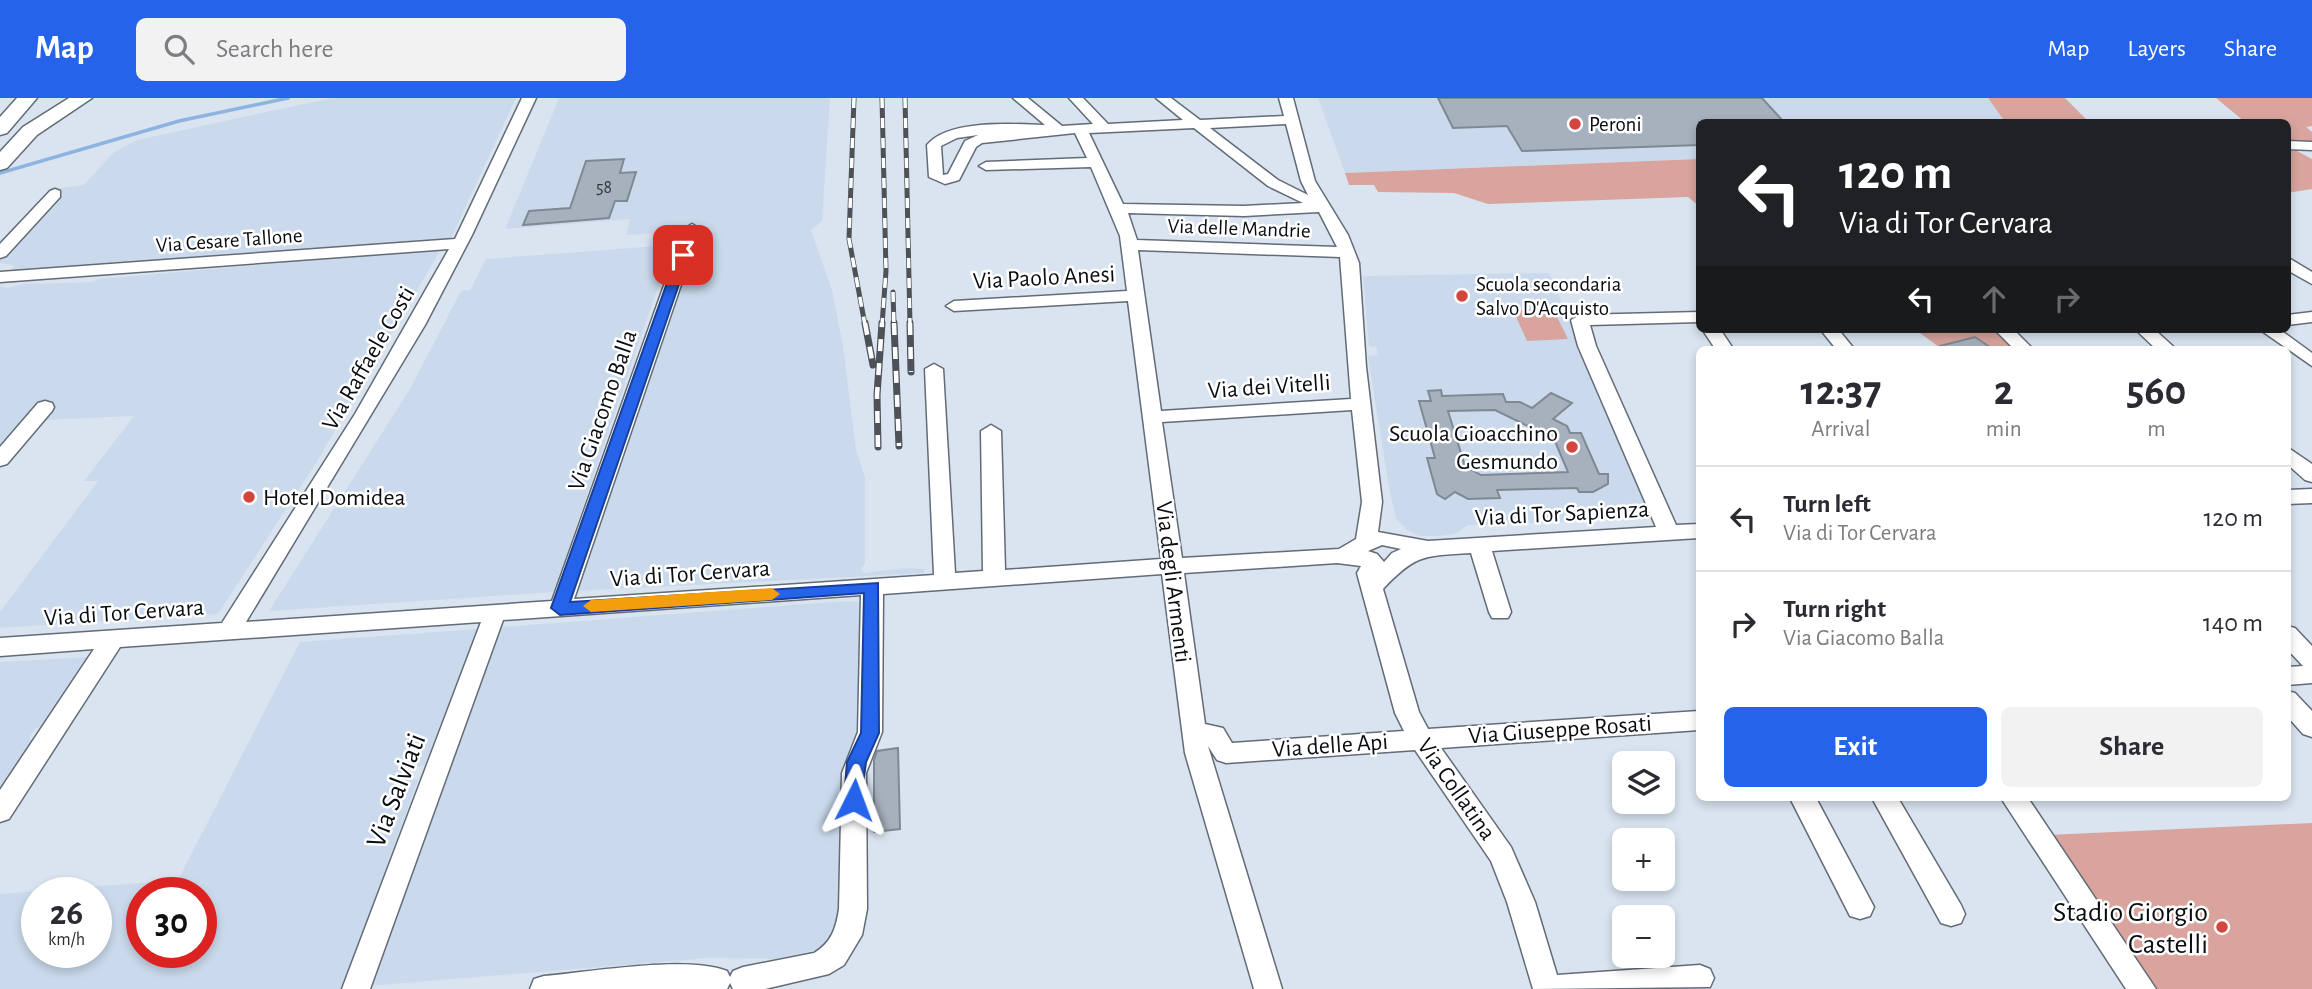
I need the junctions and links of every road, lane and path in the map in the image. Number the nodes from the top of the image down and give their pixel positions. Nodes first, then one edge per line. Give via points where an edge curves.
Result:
1 (11, 98) edge
2 (27, 98) edge
3 (47, 98) edge
4 (82, 98) edge
5 (529, 98) edge
6 (1020, 98) edge
7 (1076, 98) edge
8 (1163, 98) edge
9 (1286, 98) edge
10 (0, 110) edge
11 (1292, 120) junction
12 (1198, 124) junction
13 (1103, 127) junction
14 (1080, 128) junction
15 (0, 129) edge
16 (1059, 130) junction
17 (2291, 145) edge
18 (2312, 146) edge
19 (0, 153) edge
20 (1096, 162) junction
21 (0, 164) edge
22 (986, 166) dead end
23 (55, 194) dead end
24 (1322, 207) junction
25 (1118, 208) junction
26 (692, 229) dead end
27 (460, 243) junction
28 (1129, 245) junction
29 (1348, 252) junction
30 (0, 253) edge
31 (2291, 265) edge
32 (0, 277) edge
33 (2312, 279) edge
34 (1136, 296) junction
35 (954, 306) dead end
36 (1696, 317) edge
37 (2312, 317) edge
38 (2291, 320) edge
39 (2007, 333) edge
40 (2149, 333) edge
41 (2274, 333) edge
42 (2021, 346) edge
43 (2163, 346) edge
44 (2312, 361) edge
45 (934, 369) dead end
46 (1361, 404) junction
47 (45, 407) dead end
48 (1151, 410) junction
49 (991, 432) dead end
50 (2291, 457) edge
51 (0, 460) edge
52 (2312, 475) edge
53 (2312, 496) edge
54 (2291, 497) edge
55 (1696, 531) edge
56 (1669, 533) junction
57 (1479, 545) junction
58 (1381, 556) junction
59 (1173, 566) junction
60 (994, 579) junction
61 (945, 582) junction
62 (872, 587) junction
63 (560, 608) junction
64 (1500, 612) dead end
65 (495, 613) junction
66 (229, 631) junction
67 (2291, 638) edge
68 (113, 639) junction
69 (0, 647) edge
70 (2312, 660) edge
71 (2312, 674) edge
72 (2291, 676) edge
73 (2291, 705) edge
74 (1696, 720) edge
75 (2312, 727) edge
76 (1192, 728) junction
77 (1421, 739) junction
78 (1233, 752) junction
79 (1206, 783) junction
80 (1805, 801) edge
81 (1887, 801) edge
82 (2016, 801) edge
83 (0, 811) edge
84 (1860, 907) dead end
85 (1951, 914) dead end
86 (1700, 978) dead end
87 (728, 984) edge
88 (356, 989) edge
89 (544, 989) edge
90 (1268, 989) edge
91 (1547, 989) edge
92 (2142, 989) edge

1 - 10 highway
2 - 15 highway
3 - 19 highway
4 - 21 highway via 30,131
5 - 27 street, Via Raffaele Costi
6 - 16 street
7 - 13 street
8 - 12 street
9 - 11 street
11 - 12 street
11 - 24 street via 1305,175
12 - 13 street
12 - 24 street via 1273,183
13 - 14 street
14 - 16 street
14 - 20 street
16 - 16 street via 995,130 942,137 934,143 936,177 954,177 974,140
17 - 18 street
20 - 22 street
20 - 25 street
23 - 30 street
24 - 25 street via 1244,211
24 - 29 street
25 - 28 street
26 - 63 street, Via Giacomo Balla
27 - 32 street, Via Cesare Tallone
27 - 66 street, Via Raffaele Costi via 352,437
28 - 29 street, Via delle Mandrie
28 - 34 street
29 - 46 street
31 - 33 street
34 - 35 street, Via Paolo Anesi
34 - 48 street
36 - 56 street via 1580,320 1587,346
37 - 38 street
39 - 42 street
40 - 43 street
41 - 44 street
45 - 61 street
46 - 48 street, Via dei Vitelli via 1181,416
46 - 58 street
47 - 51 street
48 - 59 street, Via degli Armenti
49 - 60 street
50 - 52 street
53 - 54 street
55 - 56 street, Via di Tor Sapienza
56 - 57 street, Via di Tor Sapienza
57 - 58 street, Via di Tor Sapienza
57 - 64 street
58 - 59 street, Via di Tor Cervara
58 - 77 street, Via Collatina via 1398,689
59 - 60 street, Via di Tor Cervara
59 - 76 street, Via degli Armenti
60 - 61 street, Via di Tor Cervara
61 - 62 street, Via di Tor Cervara
62 - 63 street, Via di Tor Cervara
62 - 87 street via 870,733 854,773 853,909 848,935 834,956 819,965
63 - 65 street, Via di Tor Cervara
65 - 66 street, Via di Tor Cervara
65 - 88 street, Via Salviati
66 - 68 street, Via di Tor Cervara
67 - 70 street
68 - 69 street, Via di Tor Cervara
68 - 83 street
71 - 72 street
73 - 75 street
74 - 77 street, Via Giuseppe Rosati
76 - 78 street via 1214,736
76 - 79 street, Via degli Armenti
77 - 78 street, Via delle Api
77 - 91 street, Via Collatina via 1502,855
78 - 79 street
79 - 90 street
80 - 84 street
81 - 85 street
82 - 92 street
86 - 91 street
87 - 89 street via 677,978

